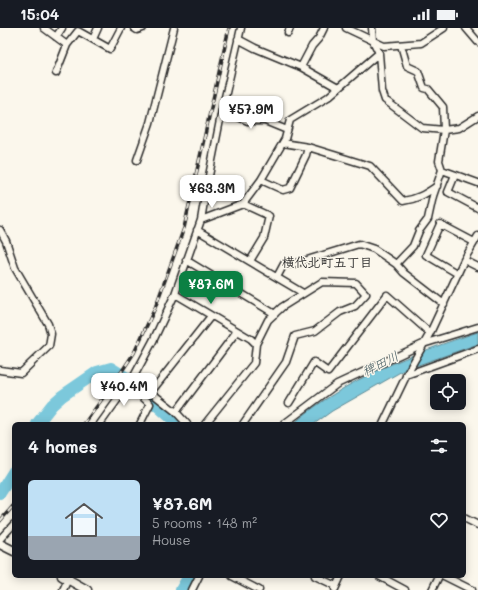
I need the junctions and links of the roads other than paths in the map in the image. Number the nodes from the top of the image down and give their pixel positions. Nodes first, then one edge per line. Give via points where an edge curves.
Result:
1 (44, 28) edge
2 (62, 28) edge
3 (98, 28) edge
4 (121, 28) edge
5 (134, 28) edge
6 (143, 28) edge
7 (174, 28) edge
8 (241, 28) edge
9 (324, 28) edge
10 (346, 28) edge
11 (372, 28) edge
12 (444, 28) edge
13 (466, 28) edge
14 (56, 37) junction
15 (93, 39) junction
16 (238, 39) junction
17 (373, 41) junction
18 (478, 42) edge
19 (67, 45) junction
20 (401, 45) junction
21 (379, 53) junction
22 (301, 67) junction
23 (56, 73) dead end
24 (338, 88) junction
25 (222, 110) junction
26 (478, 116) edge
27 (287, 130) junction
28 (444, 130) junction
29 (283, 143) junction
30 (308, 147) junction
31 (137, 160) dead end
32 (442, 170) junction
33 (454, 175) junction
34 (261, 180) junction
35 (478, 183) edge
36 (437, 185) junction
37 (243, 204) junction
38 (478, 208) edge
39 (202, 220) junction
40 (0, 230) edge
41 (197, 230) junction
42 (478, 236) edge
43 (474, 242) junction
44 (186, 260) junction
45 (464, 260) junction
46 (250, 261) junction
47 (396, 264) junction
48 (478, 267) edge
49 (458, 274) junction
50 (277, 277) junction
51 (303, 293) junction
52 (174, 294) junction
53 (444, 304) junction
54 (275, 314) junction
55 (211, 316) junction
56 (478, 327) edge
57 (237, 331) junction
58 (430, 333) junction
59 (256, 344) junction
60 (422, 346) junction
61 (478, 349) edge
62 (0, 370) edge
63 (407, 372) junction
64 (133, 378) junction
65 (129, 384) junction
66 (151, 392) junction
67 (289, 403) dead end
68 (176, 412) junction
69 (101, 422) edge
70 (141, 422) edge
71 (185, 422) edge
72 (207, 422) edge
73 (245, 422) edge
74 (287, 422) edge
75 (384, 422) edge
76 (466, 520) edge
77 (478, 525) edge
78 (12, 526) edge
79 (0, 538) edge
80 (0, 544) edge
81 (12, 550) edge
82 (67, 578) edge
83 (69, 578) edge
84 (197, 578) edge
85 (236, 578) edge
86 (318, 578) edge
87 (340, 578) edge
88 (383, 578) edge
89 (438, 578) edge
90 (444, 578) edge
91 (335, 588) edge
92 (63, 590) edge
93 (87, 590) edge
94 (192, 590) edge
95 (260, 590) edge
96 (405, 590) edge
97 (432, 590) edge
98 (472, 590) edge

1 - 14 street
2 - 14 street
3 - 15 street
4 - 15 street via 110,49
5 - 6 street
7 - 31 street via 150,123
8 - 16 street
9 - 22 street
10 - 17 street
11 - 17 street
12 - 20 street via 421,43
13 - 18 street
14 - 19 street
15 - 19 street via 78,30
16 - 22 street
16 - 25 street
17 - 20 street via 384,46
17 - 21 street
19 - 23 street
20 - 28 street via 407,66 418,71 424,88 428,89 443,107
21 - 24 street
21 - 28 street via 385,100 422,128
22 - 24 street
24 - 27 street via 290,120
25 - 27 street via 248,121 265,121
25 - 39 street
26 - 28 street via 459,128
27 - 29 street
28 - 32 street via 439,161
29 - 30 street
29 - 34 street
30 - 34 street via 290,188 283,190
30 - 36 street via 370,166 403,201 414,200
32 - 33 street
32 - 36 street
33 - 35 street
33 - 38 street via 448,192
34 - 37 street
36 - 47 street via 428,219 419,231 413,246
37 - 39 street
37 - 46 street via 269,216 264,238
39 - 41 street
40 - 62 street via 15,268 48,324 51,334 49,346 21,373
41 - 44 street
41 - 46 street
42 - 43 street
43 - 45 street
43 - 49 street via 440,224 426,255
44 - 52 street
44 - 54 street
45 - 48 street
45 - 49 street
46 - 50 street
47 - 50 street via 374,249 359,244 294,264 284,264
47 - 53 street
49 - 53 street
50 - 51 street
51 - 54 street
51 - 73 street via 322,282 349,282 356,283 366,294 355,306 340,312 315,331 295,336 286,362
52 - 55 street
52 - 64 street
53 - 58 street
54 - 59 street via 268,320
55 - 57 street
55 - 66 street
56 - 60 street
57 - 59 street
57 - 68 street
58 - 60 street
58 - 67 street via 386,295 328,372 314,362
59 - 72 street via 254,363
60 - 63 street
60 - 74 street via 337,384
61 - 63 street
63 - 75 street
64 - 65 street
64 - 66 street
65 - 69 street
65 - 70 street via 150,404
66 - 68 street
68 - 71 street
76 - 77 street
78 - 79 street
80 - 81 street
82 - 92 street
83 - 93 street
84 - 94 street
85 - 95 street
86 - 91 street
87 - 91 street
88 - 96 street
89 - 97 street
90 - 98 street

